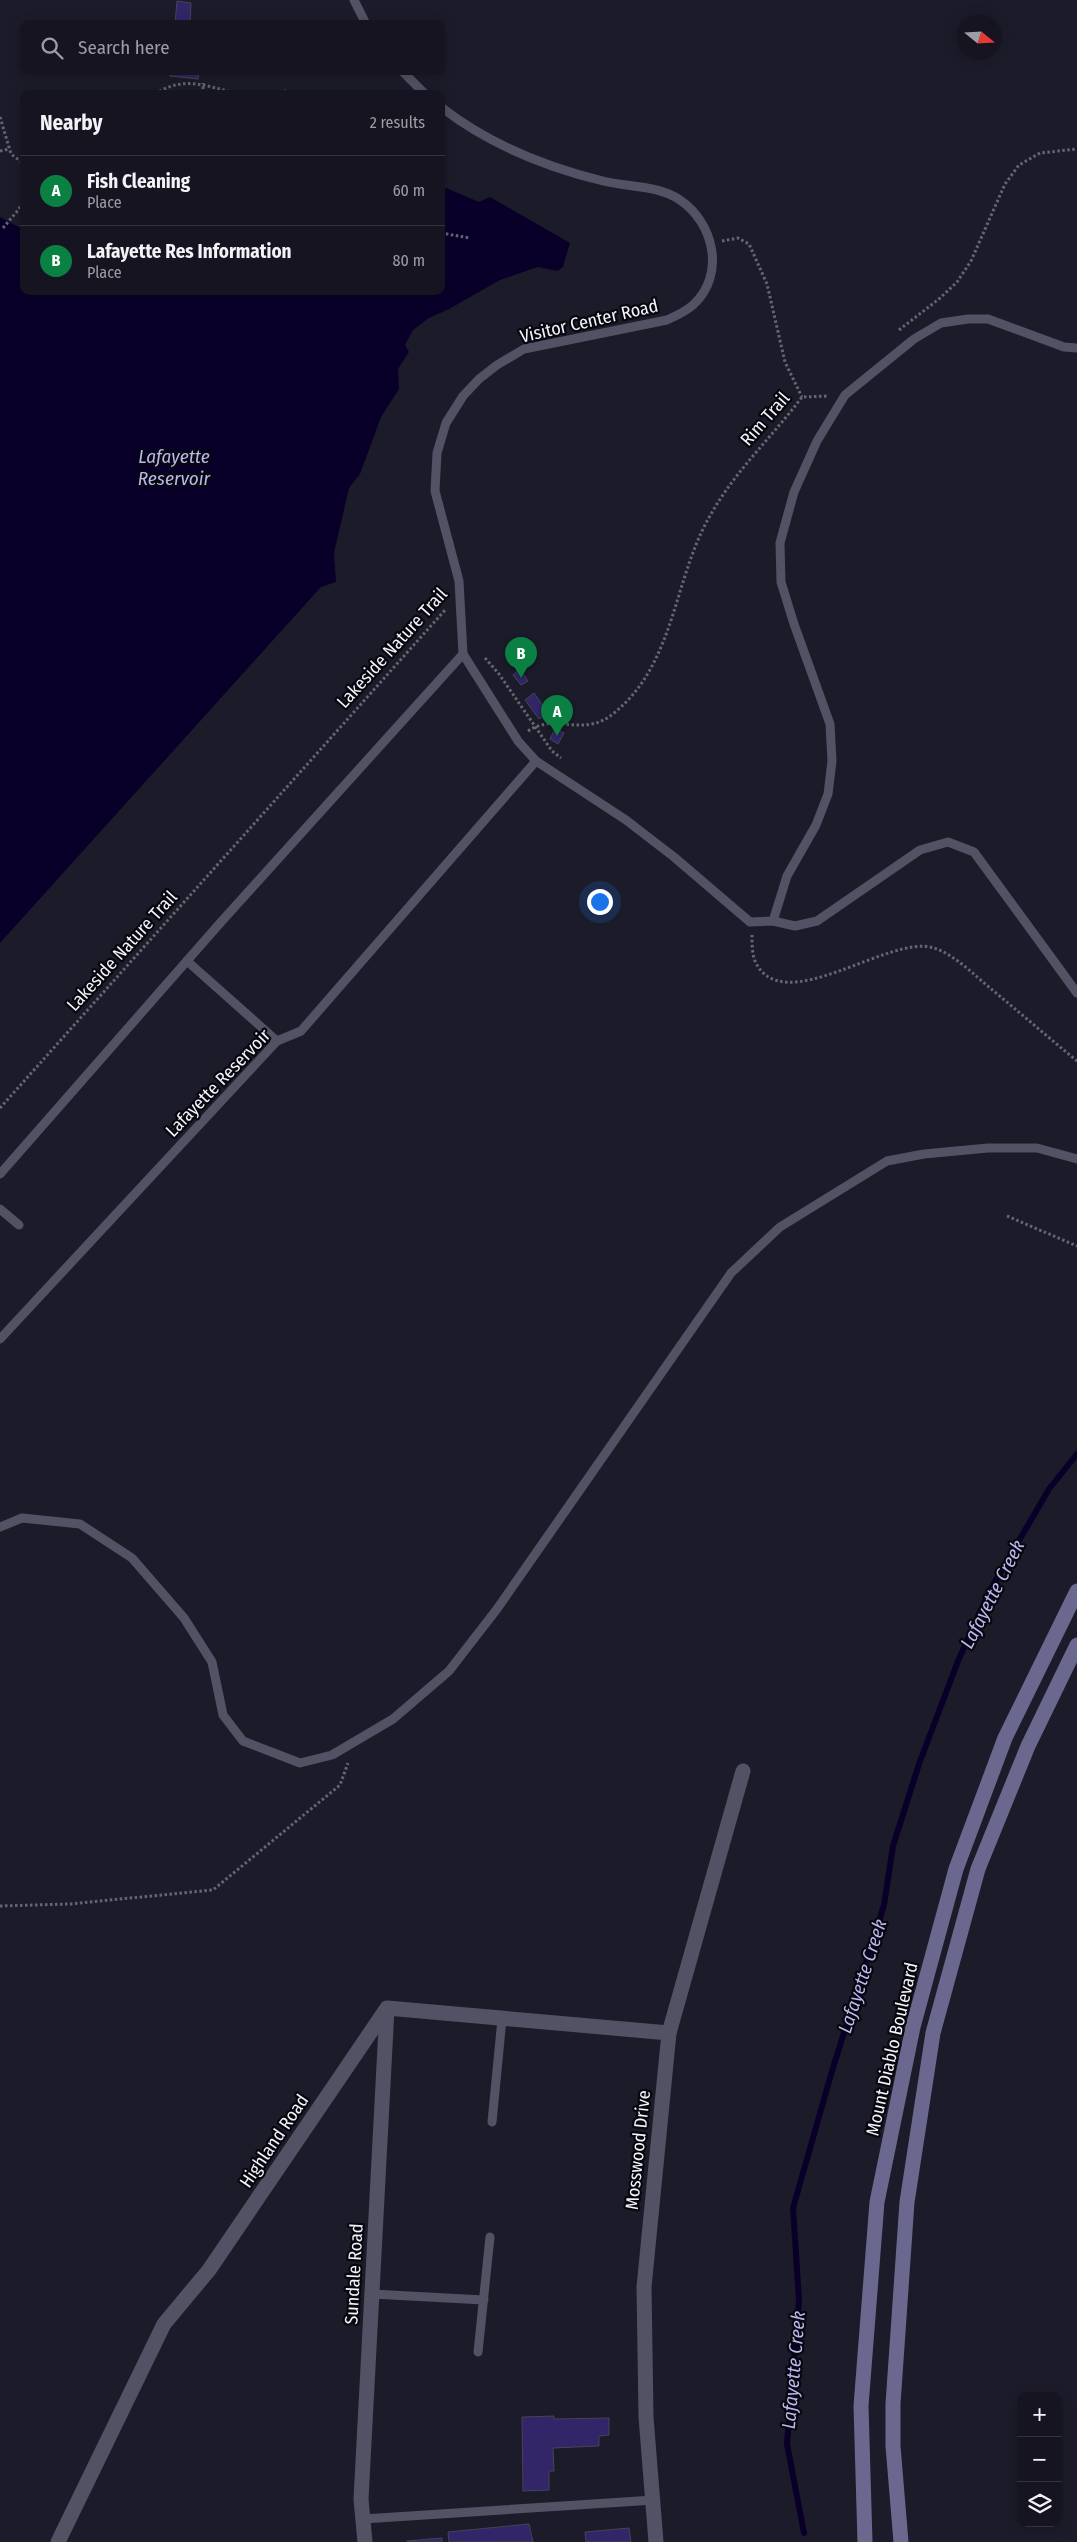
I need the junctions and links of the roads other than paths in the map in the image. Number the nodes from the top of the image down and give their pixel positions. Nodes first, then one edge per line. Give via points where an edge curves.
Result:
1 (354, 0) edge
2 (364, 20) edge
3 (406, 75) edge
4 (421, 90) edge
5 (445, 109) edge
6 (1077, 348) edge
7 (463, 654) junction
8 (536, 761) junction
9 (773, 921) junction
10 (187, 961) junction
11 (1077, 993) edge
12 (277, 1041) junction
13 (1077, 1159) edge
14 (0, 1174) edge
15 (0, 1209) edge
16 (19, 1225) dead end
17 (0, 1339) edge
18 (0, 1527) edge
19 (1077, 1590) edge
20 (1077, 1646) edge
21 (743, 1771) dead end
22 (387, 2008) junction
23 (502, 2019) junction
24 (669, 2033) junction
25 (492, 2122) dead end
26 (490, 2237) dead end
27 (372, 2294) junction
28 (484, 2300) junction
29 (478, 2352) dead end
30 (654, 2500) junction
31 (363, 2519) junction
32 (58, 2542) edge
33 (365, 2542) edge
34 (656, 2542) edge
35 (866, 2542) edge
36 (901, 2542) edge

1 - 2 lane
3 - 4 lane
5 - 7 lane, Visitor Center Road via 470,127 575,174 662,192 679,199 709,236 713,252 710,282 694,304 683,312 667,320 524,349 479,379 463,396 446,423 437,453 435,491 460,593
6 - 9 lane via 1057,345 988,319 941,323 914,339 845,395 817,441 794,492 780,543 781,582 830,724 832,761 828,794 816,824 787,876
7 - 8 lane, Visitor Center Road via 518,741
7 - 10 lane
8 - 9 lane, Visitor Center Road via 626,820 750,922
8 - 12 lane, Lafayette Reservoir via 301,1031
9 - 11 lane via 795,926 817,921 920,850 948,842 974,852
10 - 12 lane
10 - 14 lane
12 - 17 lane, Lafayette Reservoir
13 - 18 lane via 1037,1148 988,1148 887,1160 780,1227 731,1273 497,1610 449,1671 393,1719 332,1756 300,1763 242,1741 223,1715 212,1662 184,1618 132,1558 80,1524 22,1518
15 - 16 lane
19 - 35 main road, Mount Diablo Boulevard via 1005,1738 956,1869 913,2027 877,2202 861,2406
20 - 36 main road, Mount Diablo Boulevard via 1028,1746 978,1869 933,2033 907,2202 892,2404
21 - 24 street, Mosswood Drive
22 - 23 street
22 - 27 street, Sundale Road
22 - 32 street, Highland Road via 209,2270 164,2324
23 - 24 street
23 - 25 lane
24 - 30 street, Mosswood Drive via 644,2287 646,2417
26 - 28 lane
27 - 28 lane
27 - 31 street, Sundale Road via 361,2499
28 - 29 lane
30 - 31 lane
30 - 34 street, Mosswood Drive
31 - 33 street, Sundale Road

